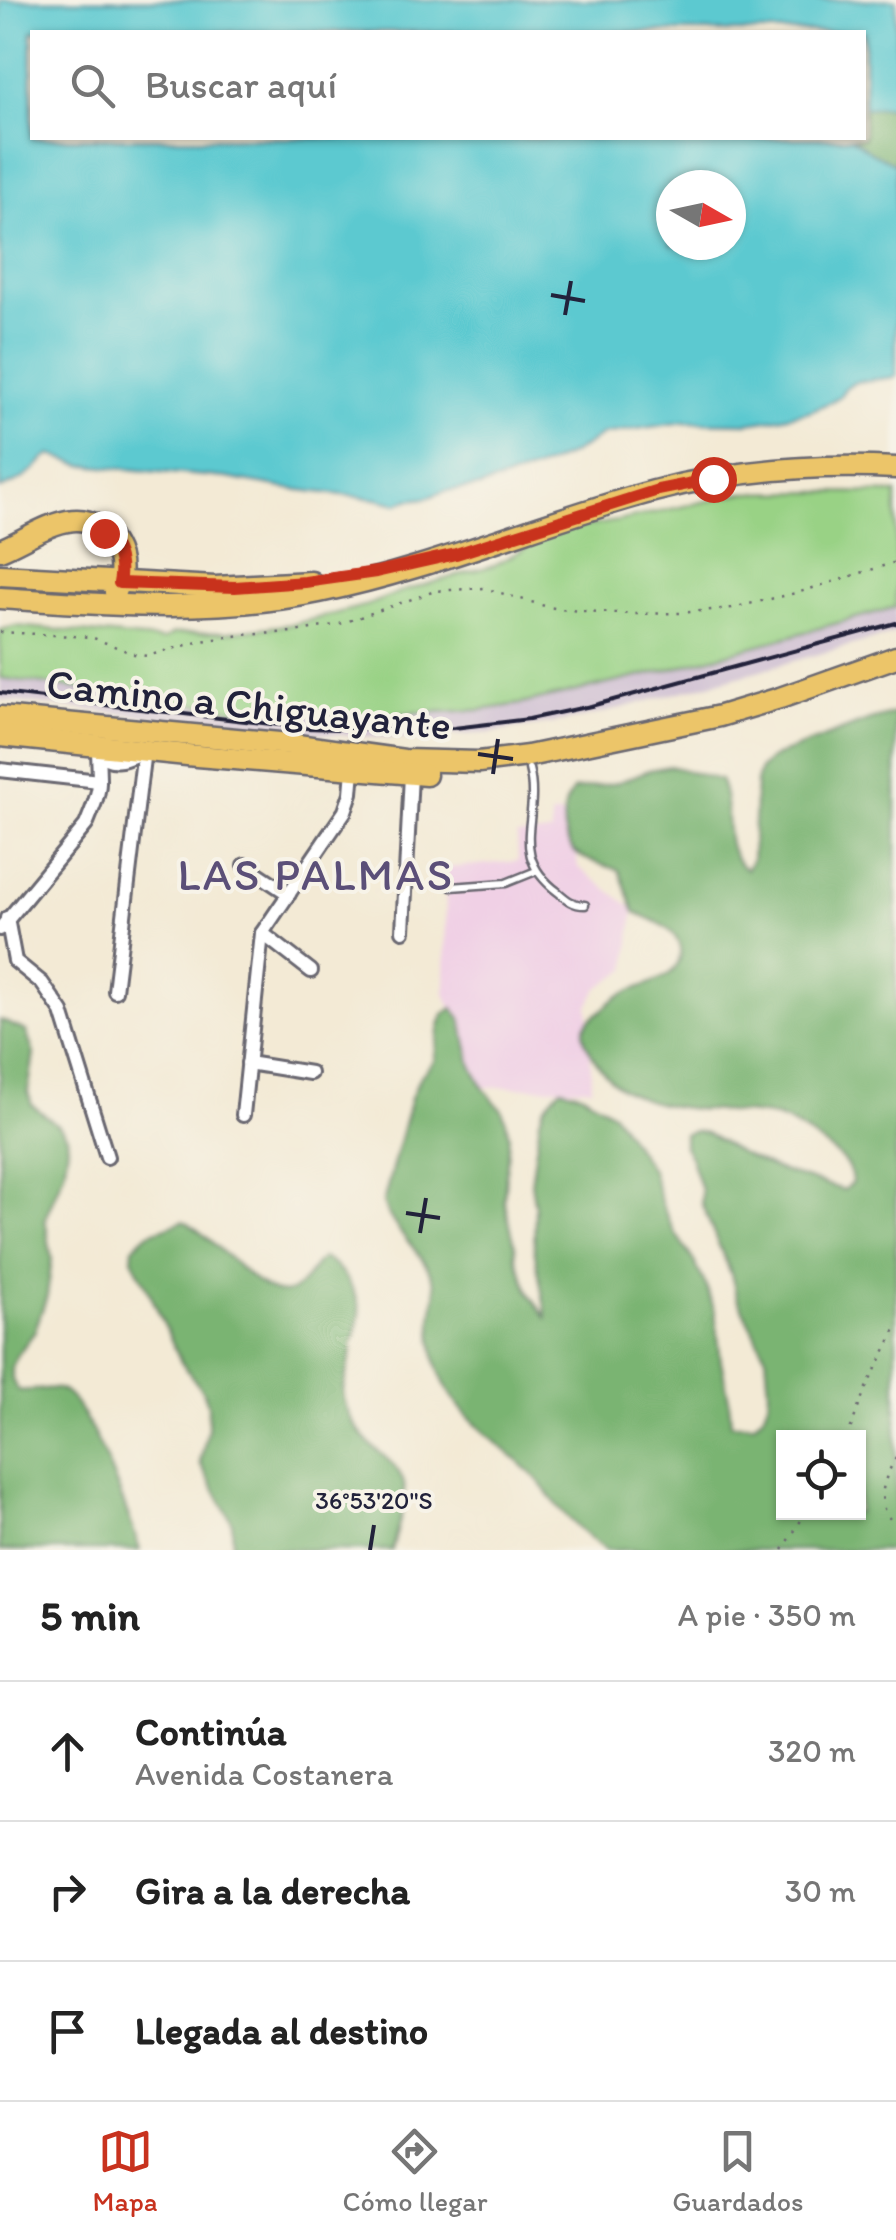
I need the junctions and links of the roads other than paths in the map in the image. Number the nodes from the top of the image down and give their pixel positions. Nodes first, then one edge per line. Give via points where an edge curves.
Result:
1 (896, 468) edge
2 (0, 550) edge
3 (456, 554) junction
4 (0, 575) edge
5 (119, 583) junction
6 (0, 598) edge
7 (104, 604) junction
8 (896, 658) edge
9 (896, 671) edge
10 (0, 718) edge
11 (125, 729) junction
12 (0, 736) edge
13 (144, 750) junction
14 (102, 753) junction
15 (0, 770) edge
16 (353, 770) junction
17 (529, 770) junction
18 (411, 774) junction
19 (99, 781) junction
20 (245, 865) dead end
21 (536, 870) junction
22 (451, 887) dead end
23 (289, 894) junction
24 (585, 905) dead end
25 (4, 924) edge
26 (402, 931) dead end
27 (262, 934) junction
28 (15, 960) junction
29 (0, 962) edge
30 (311, 972) dead end
31 (115, 991) dead end
32 (248, 1062) junction
33 (310, 1074) dead end
34 (243, 1116) dead end
35 (106, 1157) dead end

1 - 3 main road via 803,468 696,482
2 - 5 main road via 55,522 86,522 116,549
3 - 5 main road via 279,585
3 - 7 main road via 287,598
4 - 5 main road
5 - 7 main road
6 - 7 main road
8 - 11 main road, Camino a Chiguayante via 720,716 503,760 416,762
9 - 17 main road, Camino a Chiguayante via 733,725
10 - 11 main road, Camino a Chiguayante
11 - 14 main road
12 - 14 main road, Camino a Chiguayante
13 - 14 main road, Camino a Chiguayante
13 - 16 main road, Camino a Chiguayante
13 - 31 street
14 - 19 street
15 - 19 street
16 - 18 main road, Camino a Chiguayante
16 - 23 street via 345,811
17 - 18 main road, Camino a Chiguayante
17 - 21 lane via 528,834
18 - 26 street
19 - 25 street via 86,825
20 - 23 street
21 - 22 lane via 506,882
21 - 24 lane via 571,902
23 - 27 street
25 - 28 street
27 - 30 street
27 - 32 street
28 - 29 street
28 - 35 street via 62,1012
32 - 33 street
32 - 34 street

